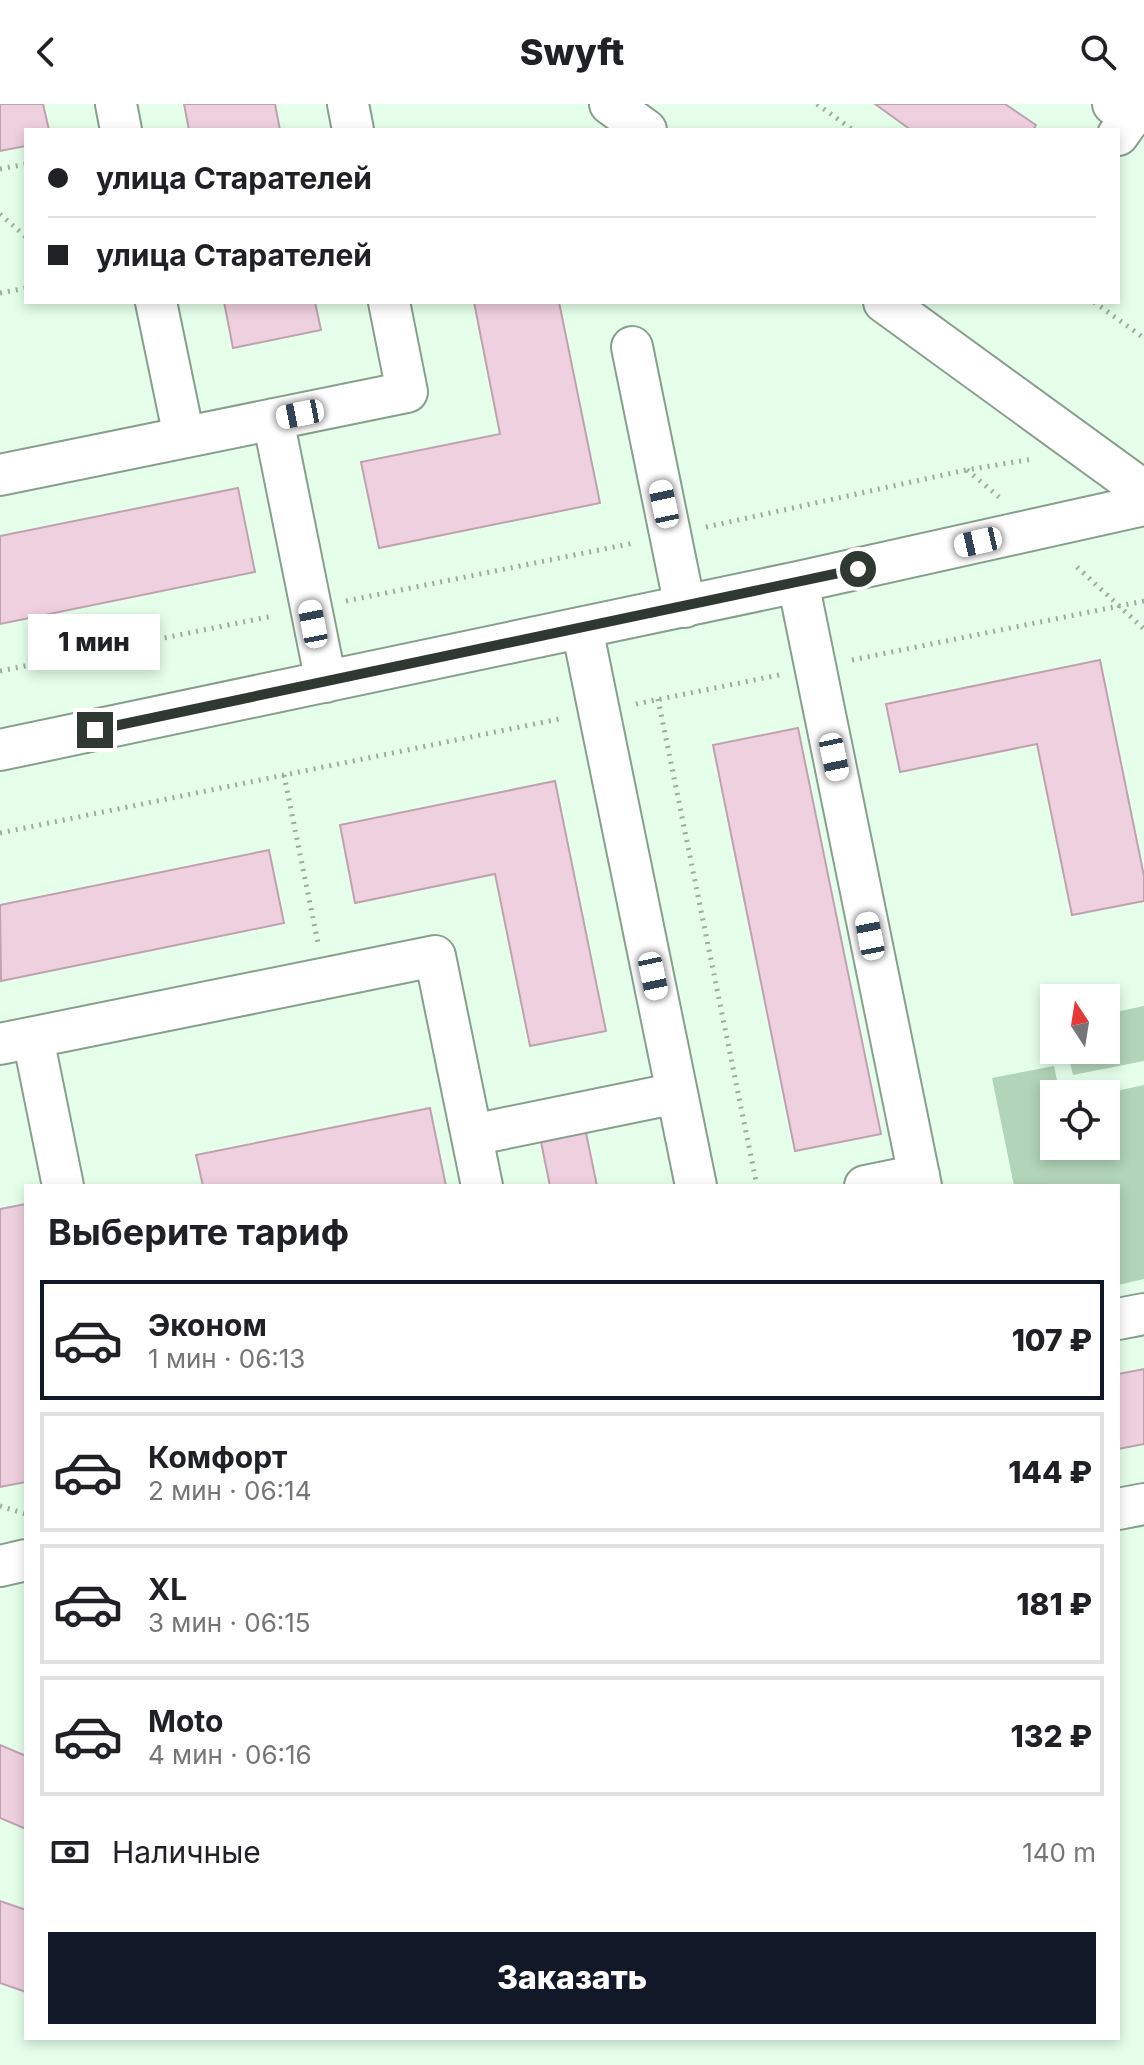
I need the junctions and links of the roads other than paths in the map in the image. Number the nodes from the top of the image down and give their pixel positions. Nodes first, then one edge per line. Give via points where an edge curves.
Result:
1 (116, 104) edge
2 (348, 104) edge
3 (610, 104) edge
4 (1113, 104) edge
5 (121, 128) edge
6 (353, 128) edge
7 (643, 128) edge
8 (1120, 132) edge
9 (156, 304) edge
10 (389, 304) edge
11 (887, 304) edge
12 (632, 347) dead end
13 (273, 419) junction
14 (184, 437) junction
15 (0, 475) edge
16 (1144, 491) edge
17 (1144, 505) edge
18 (798, 582) junction
19 (685, 607) junction
20 (582, 628) junction
21 (326, 682) junction
22 (0, 750) edge
23 (16, 1041) edge
24 (677, 1093) junction
25 (472, 1135) junction
26 (920, 1180) edge
27 (62, 1184) edge
28 (482, 1184) edge
29 (696, 1184) edge
30 (883, 1184) edge
31 (1144, 1314) edge
32 (1120, 1319) edge
33 (1144, 1504) edge
34 (1120, 1509) edge
35 (24, 1560) edge
36 (0, 1566) edge

1 - 5 street
2 - 6 street
3 - 7 street
4 - 8 street via 1131,117
9 - 14 street
10 - 13 street via 407,392
11 - 16 street
12 - 19 street
13 - 14 street
13 - 21 street
14 - 15 street
17 - 18 street
18 - 19 street
18 - 26 street
19 - 20 street
20 - 21 street
20 - 24 street
21 - 22 street
23 - 25 street via 435,956
23 - 27 street
24 - 25 street
24 - 29 street
25 - 28 street
26 - 30 street
31 - 32 street
33 - 34 street
35 - 36 street

